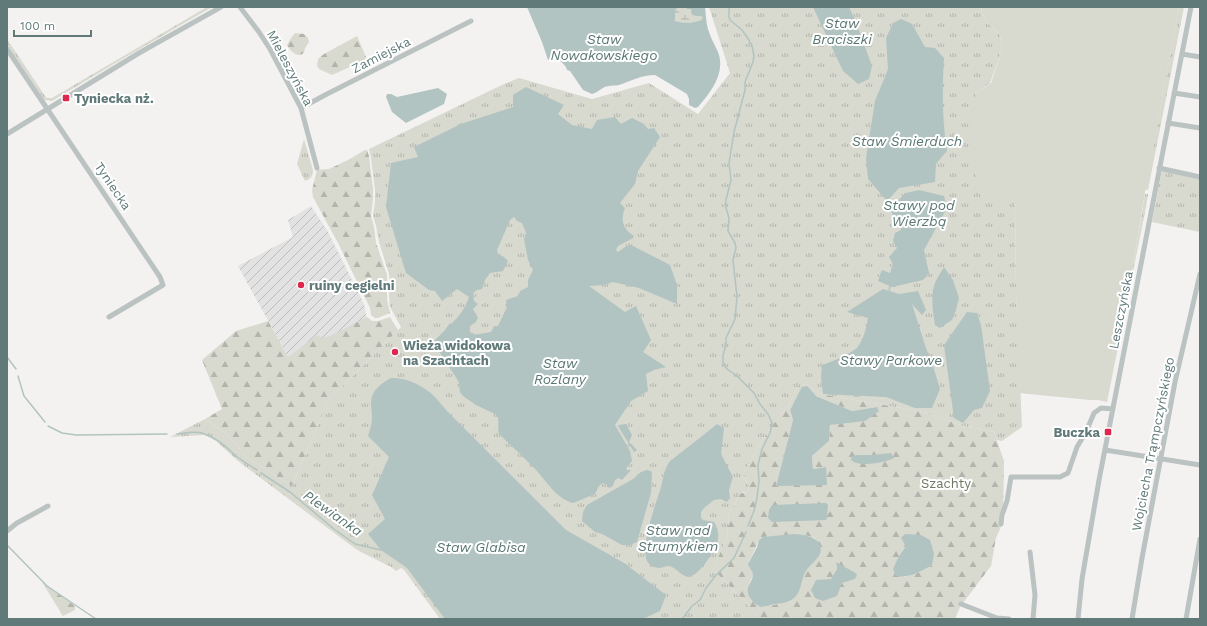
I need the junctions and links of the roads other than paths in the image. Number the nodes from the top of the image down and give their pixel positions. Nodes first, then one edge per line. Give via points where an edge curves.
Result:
1 (221, 7) edge
2 (240, 7) edge
3 (1191, 7) edge
4 (471, 21) dead end
5 (7, 49) edge
6 (1182, 54) junction
7 (1200, 57) edge
8 (1174, 93) junction
9 (1200, 97) edge
10 (301, 108) junction
11 (48, 109) junction
12 (1168, 123) junction
13 (1200, 128) edge
14 (7, 134) edge
15 (317, 168) dead end
16 (1160, 168) junction
17 (1200, 177) edge
18 (1200, 274) edge
19 (109, 317) dead end
20 (1113, 409) junction
21 (1105, 450) junction
22 (1161, 459) junction
23 (1200, 465) edge
24 (48, 506) dead end
25 (1001, 524) dead end
26 (7, 531) edge
27 (1200, 539) edge
28 (1030, 552) dead end
29 (960, 604) dead end
30 (1009, 619) edge
31 (1033, 619) edge
32 (1078, 619) edge
33 (1132, 619) edge
34 (1186, 619) edge

1 - 11 street via 139,53
2 - 10 street, Mieleszyńska via 270,49
3 - 6 street, Leszczyńska
4 - 10 street, Zamiejska
5 - 11 street, Tyniecka
6 - 7 street
6 - 8 street, Leszczyńska
8 - 9 street
8 - 12 street, Leszczyńska
10 - 15 street, Mieleszyńska
11 - 14 street
11 - 19 street, Tyniecka via 163,285
12 - 13 street
12 - 16 street, Leszczyńska
16 - 17 street
16 - 20 street, Leszczyńska
18 - 22 street, Wojciecha Trąmpczyńskiego via 1175,382
20 - 21 street, Leszczyńska
20 - 25 street via 1101,408 1094,412 1068,473 1060,477 1011,477
21 - 22 street
21 - 32 street, Leszczyńska via 1082,579
22 - 23 street
22 - 33 street, Wojciecha Trąmpczyńskiego
24 - 26 street
27 - 34 street
28 - 31 street via 1035,596
29 - 30 street via 997,618

